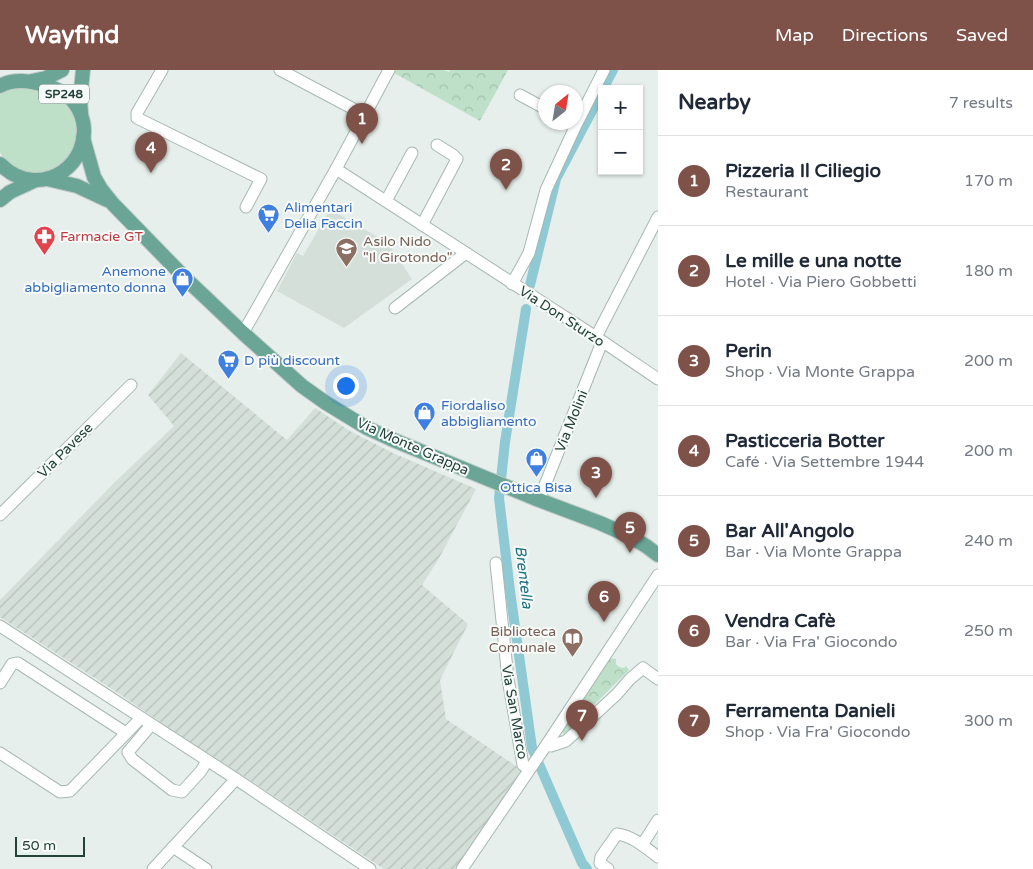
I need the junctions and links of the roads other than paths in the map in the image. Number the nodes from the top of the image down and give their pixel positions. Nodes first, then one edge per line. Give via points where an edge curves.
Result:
1 (62, 70) edge
2 (83, 70) edge
3 (162, 70) edge
4 (280, 70) edge
5 (389, 70) edge
6 (604, 70) edge
7 (0, 74) edge
8 (22, 81) junction
9 (0, 86) edge
10 (520, 95) dead end
11 (538, 105) edge
12 (583, 108) edge
13 (365, 115) junction
14 (81, 116) junction
15 (571, 130) edge
16 (83, 138) junction
17 (437, 145) dead end
18 (412, 153) dead end
19 (0, 164) edge
20 (336, 169) junction
21 (42, 179) junction
22 (0, 200) edge
23 (386, 201) junction
24 (113, 204) junction
25 (246, 207) dead end
26 (658, 217) edge
27 (422, 225) junction
28 (466, 253) junction
29 (512, 284) junction
30 (395, 308) dead end
31 (243, 334) junction
32 (599, 339) junction
33 (658, 379) edge
34 (131, 385) dead end
35 (539, 500) junction
36 (0, 515) edge
37 (658, 555) edge
38 (496, 563) dead end
39 (658, 575) edge
40 (0, 626) edge
41 (658, 679) edge
42 (0, 683) edge
43 (140, 718) junction
44 (151, 726) junction
45 (126, 733) junction
46 (545, 745) junction
47 (0, 752) edge
48 (207, 762) junction
49 (532, 765) junction
50 (236, 780) junction
51 (658, 820) edge
52 (642, 845) junction
53 (172, 847) junction
54 (658, 857) edge
55 (658, 864) edge
56 (153, 869) edge
57 (206, 869) edge
58 (370, 869) edge
59 (462, 869) edge
60 (608, 869) edge
61 (655, 869) edge

1 - 8 main road via 46,78
2 - 14 main road, Via Monte Grappa
3 - 25 street via 137,113 138,118 261,179
4 - 13 street
5 - 13 street
6 - 12 street
7 - 8 main road, SP248
8 - 9 main road
8 - 14 main road, SP248 via 63,92
10 - 11 street
13 - 20 street
14 - 16 main road, Via Monte Grappa / SP248
15 - 29 street via 546,190 529,253
16 - 21 main road, Via Monte Grappa / SP248 via 72,163 56,176
16 - 24 main road, Via Monte Grappa / SP248 via 94,177
17 - 27 street via 457,159
18 - 23 street
19 - 21 main road, Via Monte Grappa / SP248 via 28,180
20 - 23 street, Via Don Sturzo
20 - 31 street
21 - 22 main road via 10,192
21 - 24 main road, Via Monte Grappa / SP248 via 85,189
23 - 27 street, Via Don Sturzo
24 - 31 main road, Via Monte Grappa / SP248
26 - 32 street, Via Molini
27 - 28 street, Via Don Sturzo
28 - 29 street, Via Don Sturzo
28 - 30 street
29 - 32 street, Via Don Sturzo
31 - 35 main road, Via Monte Grappa / SP248 via 302,386 351,420
32 - 33 street, Via Don Sturzo
32 - 35 street, Via Molini
34 - 36 street, Via Pavese
35 - 37 main road, Via Monte Grappa / SP248 via 627,535
38 - 49 street, Via San Marco via 508,679 523,765
39 - 46 street
40 - 43 street
41 - 46 street via 644,668 566,741
42 - 45 street via 12,664 18,663
43 - 44 street
43 - 45 street
44 - 48 street
44 - 48 street via 128,752 132,759 172,790 182,792
45 - 47 street via 70,791 60,792
46 - 49 street
48 - 50 street
49 - 59 street, Via San Marco
50 - 53 street
50 - 58 street
51 - 52 street
52 - 54 street
52 - 60 street via 617,834 601,857 600,863
53 - 56 street
53 - 57 street
55 - 61 street

